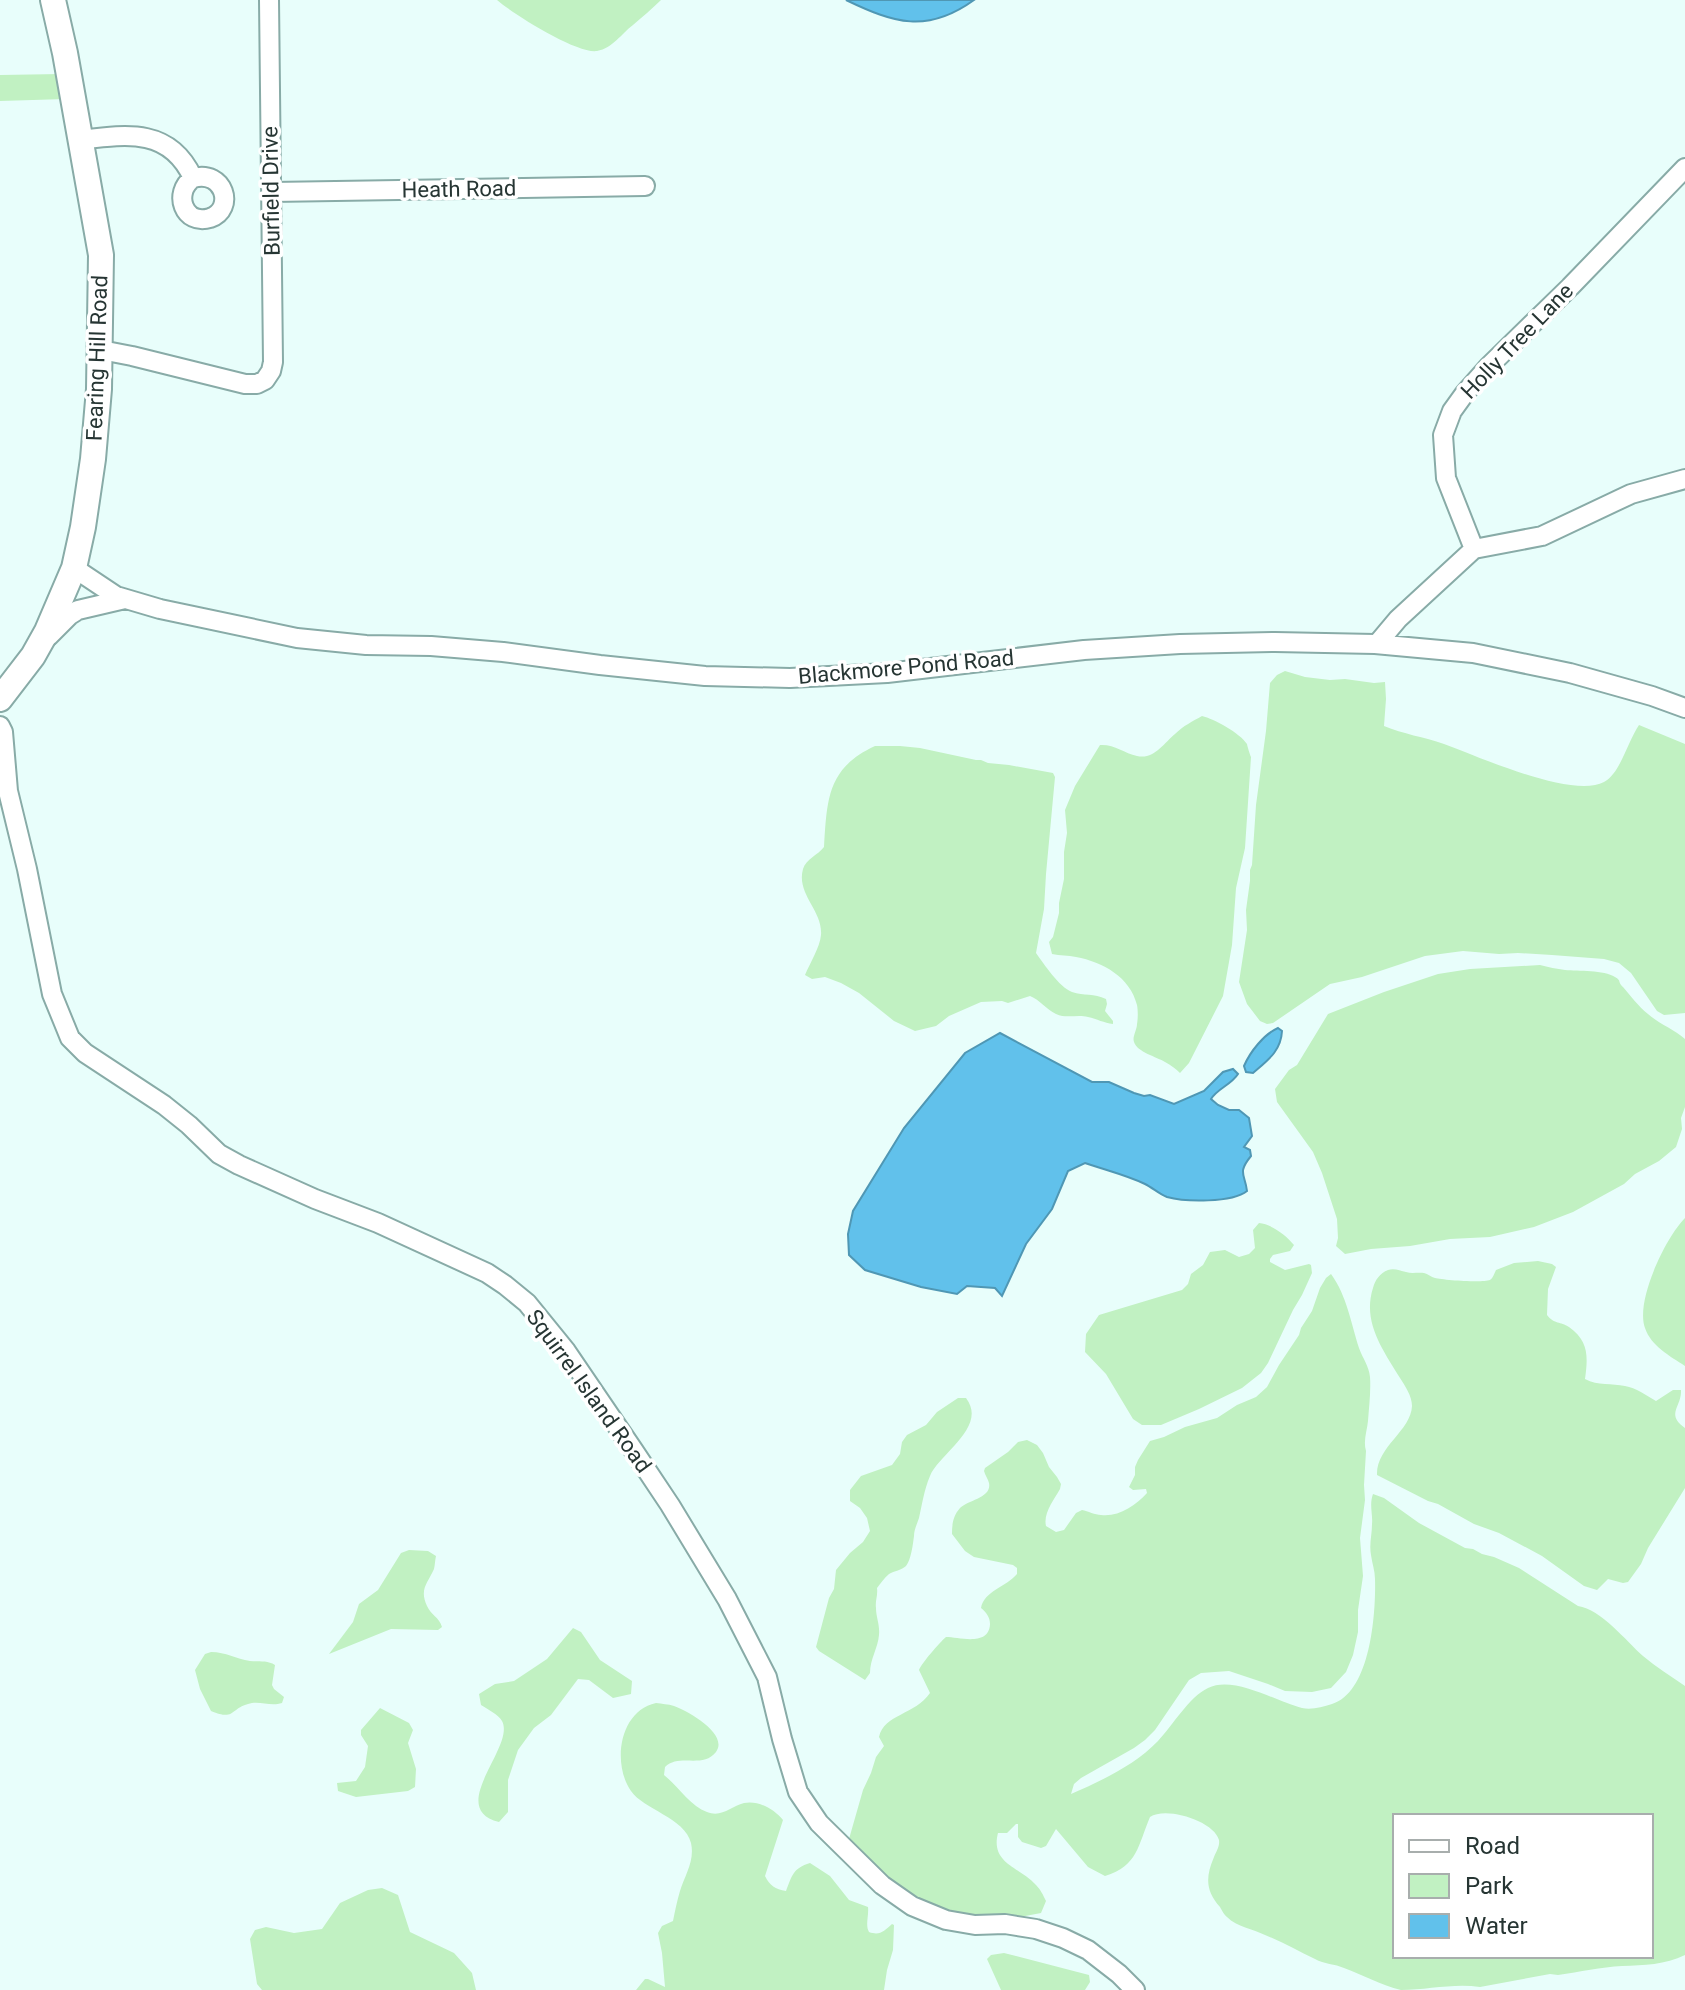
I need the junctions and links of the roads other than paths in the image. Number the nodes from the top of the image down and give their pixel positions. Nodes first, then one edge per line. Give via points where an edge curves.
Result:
1 (53, 0) edge
2 (269, 0) edge
3 (81, 140) junction
4 (1685, 168) edge
5 (193, 178) dead end
6 (645, 186) dead end
7 (272, 192) junction
8 (101, 350) junction
9 (1685, 479) edge
10 (1474, 549) junction
11 (74, 568) junction
12 (125, 599) junction
13 (1377, 644) junction
14 (38, 647) junction
15 (0, 699) edge
16 (1685, 708) edge
17 (0, 726) edge
18 (1135, 1990) edge

1 - 3 main road, Fearing Hill Road
2 - 7 street, Burfield Drive
3 - 5 street via 130,135 156,141 179,155
3 - 8 main road, Fearing Hill Road via 101,255
4 - 10 street, Holly Tree Lane via 1489,366 1452,411 1443,435 1446,478
6 - 7 street, Heath Road
7 - 8 street, Burfield Drive via 273,362 265,380 245,384
8 - 11 main road, Fearing Hill Road via 93,459
9 - 10 street via 1631,494 1542,536
10 - 13 street
11 - 12 street, Blackmore Pond Road
11 - 14 main road, Fearing Hill Road
12 - 13 street, Blackmore Pond Road via 297,638 503,652 705,676 887,673 1180,644
12 - 14 street, Blackmore Pond Road via 78,610
13 - 16 street, Blackmore Pond Road via 1473,653 1556,670
14 - 15 main road, Fearing Hill Road
17 - 18 street, Squirrel Island Road via 8,791 52,994 70,1038 164,1105 219,1154 487,1273 527,1303 626,1439 727,1599 767,1677 798,1792 819,1823 882,1885 912,1906 946,1920 1005,1924 1063,1938 1088,1950

